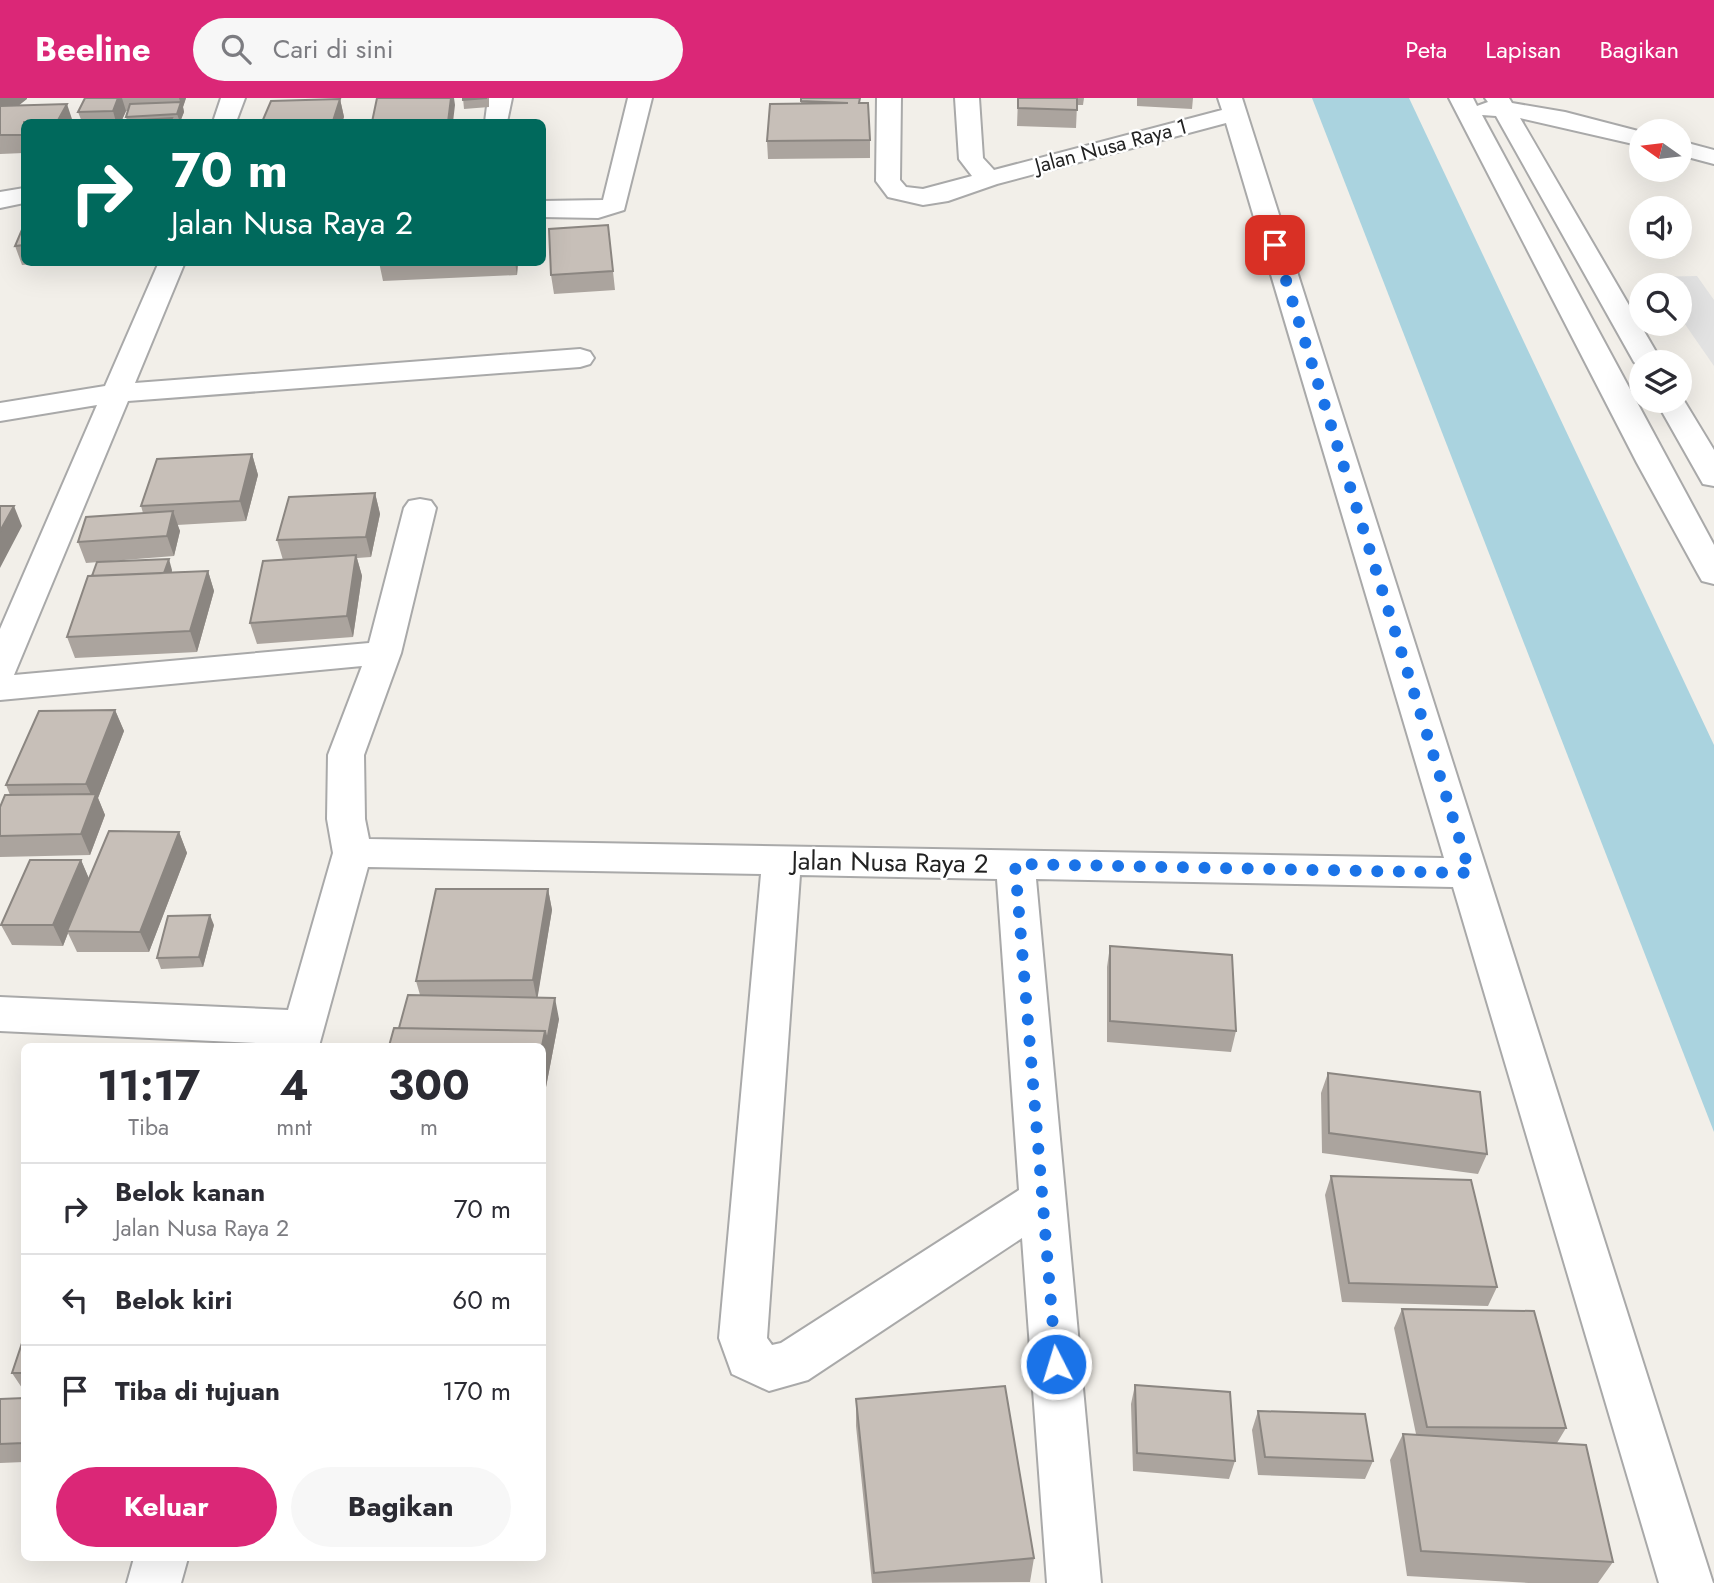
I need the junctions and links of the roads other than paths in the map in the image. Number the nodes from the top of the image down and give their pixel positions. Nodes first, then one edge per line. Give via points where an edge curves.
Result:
1 (233, 98) edge
2 (500, 98) edge
3 (640, 98) edge
4 (889, 98) edge
5 (967, 98) edge
6 (1500, 103) edge
7 (1464, 104) edge
8 (1232, 106) edge
9 (226, 119) edge
10 (496, 119) edge
11 (1629, 136) edge
12 (1692, 151) edge
13 (1714, 157) edge
14 (988, 179) junction
15 (21, 196) edge
16 (0, 200) edge
17 (546, 209) edge
18 (170, 266) edge
19 (1641, 350) edge
20 (580, 358) dead end
21 (118, 393) junction
22 (0, 412) edge
23 (1678, 413) edge
24 (1652, 463) junction
25 (1709, 468) edge
26 (420, 508) dead end
27 (1714, 574) edge
28 (384, 653) junction
29 (0, 669) edge
30 (0, 688) edge
31 (352, 853) junction
32 (782, 860) junction
33 (1015, 864) junction
34 (1470, 873) junction
35 (0, 1014) edge
36 (301, 1037) edge
37 (1042, 1199) junction
38 (160, 1561) edge
39 (154, 1583) edge
40 (1074, 1583) edge
41 (1686, 1583) edge

1 - 9 street
2 - 10 street
3 - 17 street via 615,205 598,210
4 - 14 street, Jalan Nusa Raya 1 via 888,181 897,192 923,197
5 - 14 street via 971,159
6 - 7 street
6 - 11 street
6 - 19 street
7 - 24 street
8 - 14 street, Jalan Nusa Raya 1
8 - 34 street
12 - 13 street
15 - 16 street
18 - 21 street
20 - 21 street
21 - 22 street
21 - 29 street
23 - 25 street
24 - 25 street
24 - 27 street
26 - 28 street
28 - 30 street
28 - 31 street via 346,755 346,819
31 - 32 street, Jalan Nusa Raya 2
31 - 36 street
32 - 33 street, Jalan Nusa Raya 2
32 - 37 street via 743,1338 749,1358 769,1368 791,1364
33 - 34 street, Jalan Nusa Raya 2
33 - 37 street
34 - 41 street
35 - 36 street
37 - 40 street
38 - 39 street

